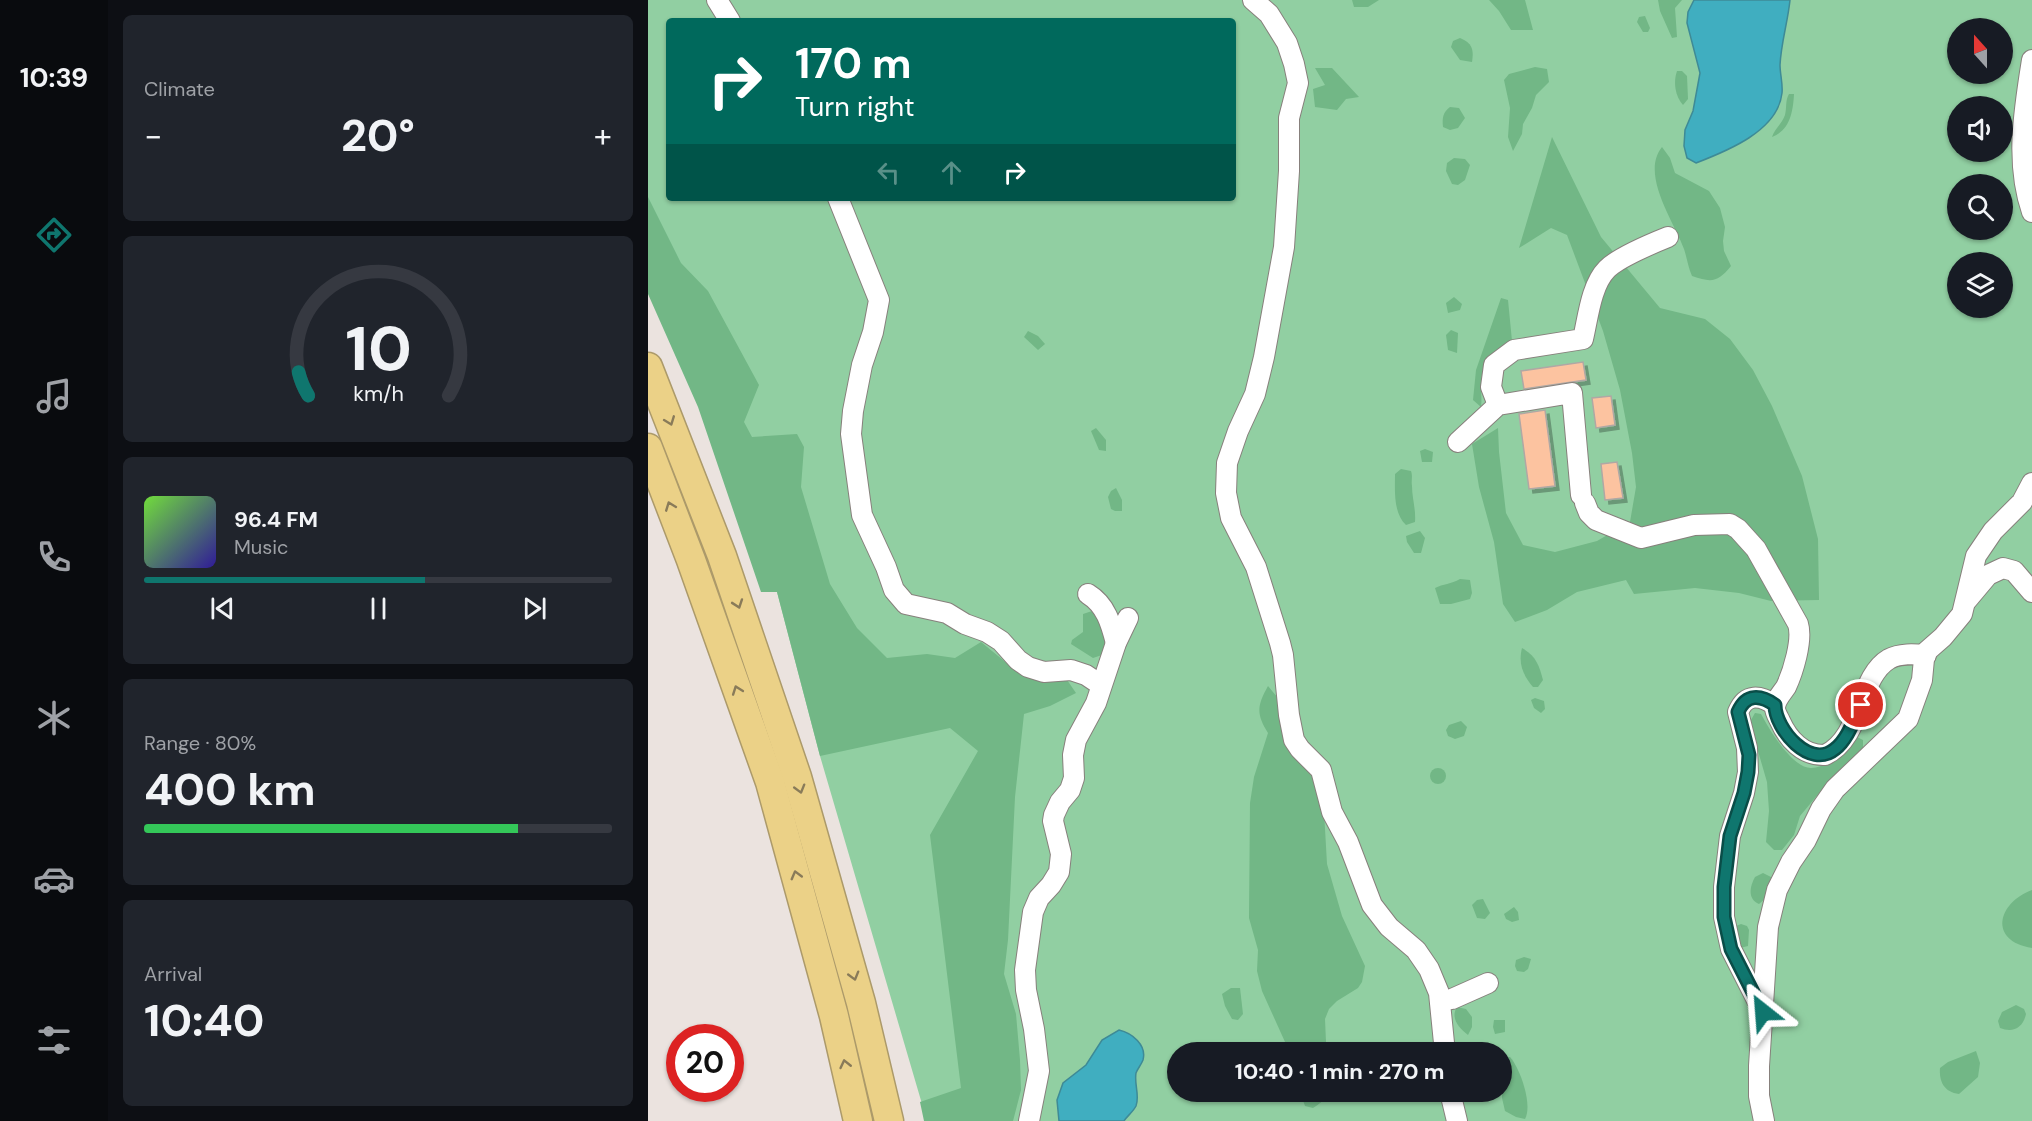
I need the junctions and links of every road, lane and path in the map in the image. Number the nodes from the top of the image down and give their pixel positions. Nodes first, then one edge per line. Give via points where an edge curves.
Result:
1 (717, 0) edge
2 (1253, 0) edge
3 (728, 18) edge
4 (2032, 60) edge
5 (839, 201) edge
6 (2032, 212) edge
7 (1668, 237) dead end
8 (648, 367) edge
9 (1498, 405) junction
10 (1458, 442) dead end
11 (648, 448) edge
12 (2032, 483) edge
13 (2032, 592) edge
14 (1088, 594) dead end
15 (1967, 600) junction
16 (1128, 618) dead end
17 (1116, 643) junction
18 (1926, 655) junction
19 (1101, 685) junction
20 (1775, 705) junction
21 (1488, 983) dead end
22 (1440, 1001) junction
23 (1763, 1012) junction
24 (1443, 1042) edge
25 (1452, 1102) edge
26 (858, 1121) edge
27 (890, 1121) edge
28 (1029, 1121) edge
29 (1457, 1121) edge
30 (1764, 1121) edge

1 - 3 lane
2 - 22 lane via 1269,14 1287,43 1298,83 1288,118 1289,171 1282,255 1260,378 1227,463 1227,506 1256,567 1280,643 1294,740 1321,770 1332,812 1372,905 1389,927 1423,958
4 - 6 lane via 2023,140 2024,178
5 - 19 lane via 879,300 862,365 851,434 862,515 894,590 906,604 947,612 987,632 1028,667 1044,672 1071,670
7 - 9 lane via 1607,269 1596,287 1583,339 1514,350 1494,365 1491,387
8 -> 27 highway via 722,556 797,777 861,1002
9 - 10 lane
9 - 20 lane via 1572,393 1583,499 1596,520 1641,538 1704,524 1724,523 1738,529 1756,549 1794,613 1800,631 1788,681
26 -> 11 highway via 834,1016 770,782
12 - 15 lane via 2022,502 1981,547 1973,565
13 - 15 lane via 2014,571 2003,568 1988,575
14 - 17 lane via 1101,605
15 - 18 lane via 1956,623
16 - 17 lane
17 - 19 lane
18 - 20 lane via 1895,656 1883,664 1876,671 1849,731 1836,749 1825,755 1809,753 1795,743 1783,727
18 - 23 lane via 1908,719 1835,789 1783,876 1768,927
19 - 28 lane via 1076,740 1072,784 1054,815 1061,854 1059,872 1033,912 1025,970 1038,1071
20 - 23 lane via 1753,697 1744,701 1738,712 1749,755 1748,772 1730,836 1724,887 1728,941
21 - 22 lane
22 - 24 lane
23 - 30 lane via 1759,1079
25 - 29 lane

